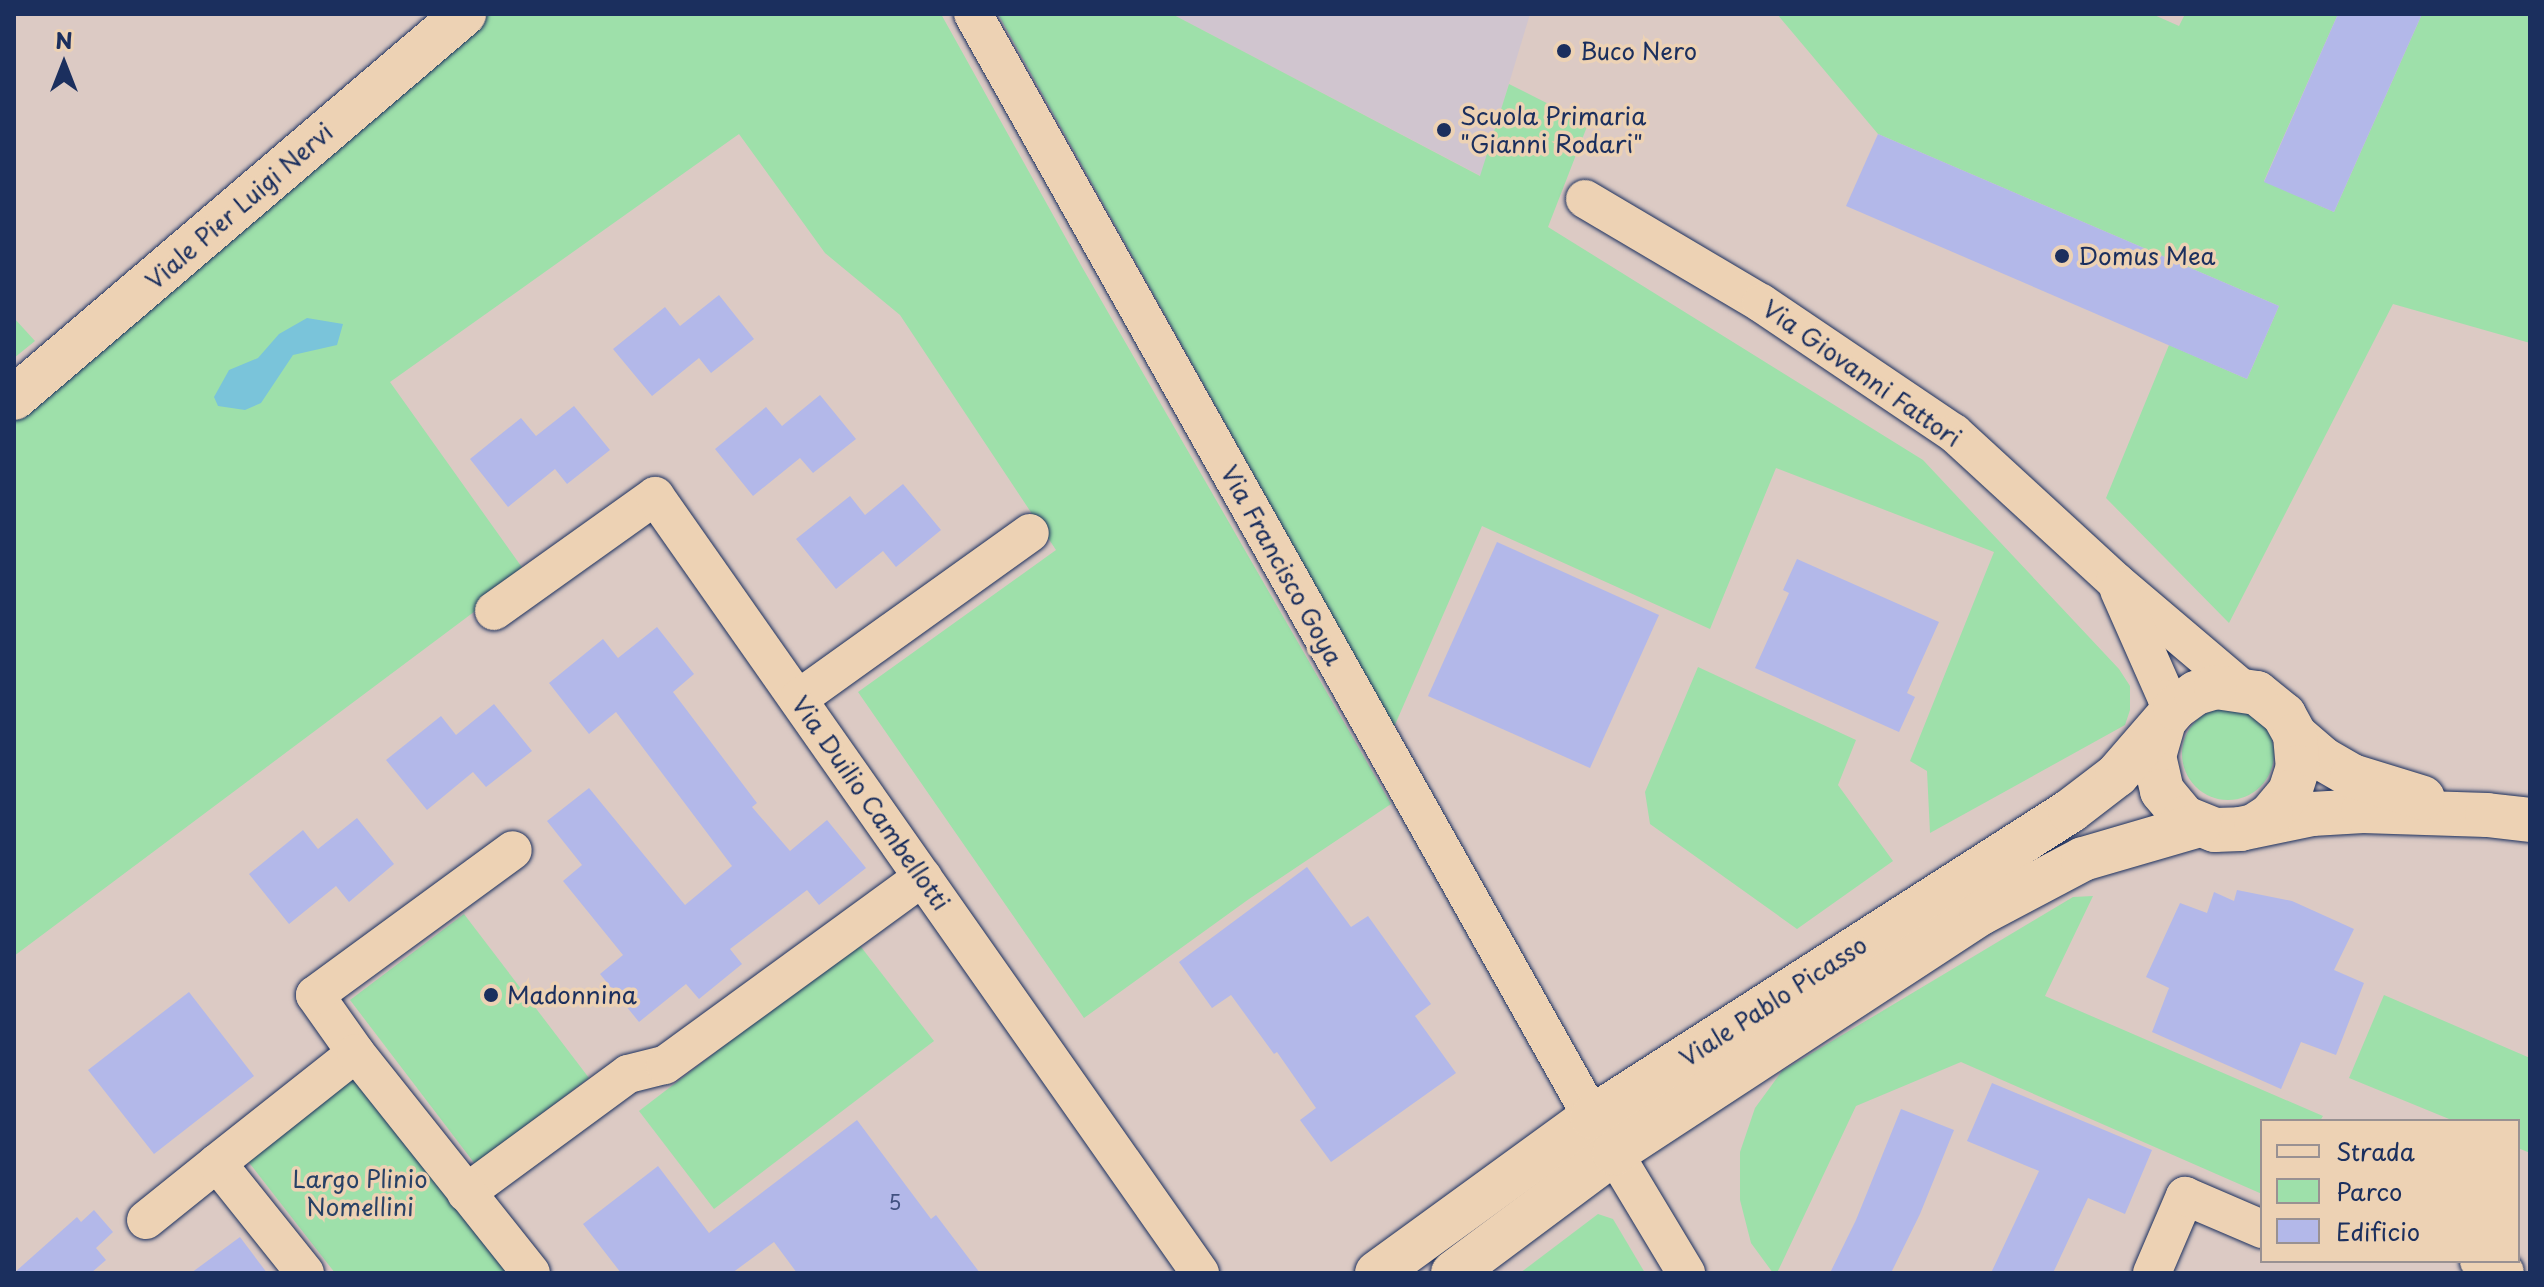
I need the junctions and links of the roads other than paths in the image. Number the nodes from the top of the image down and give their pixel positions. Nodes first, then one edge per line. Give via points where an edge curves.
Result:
1 (464, 14) edge
2 (973, 14) edge
3 (1585, 199) dead end
4 (14, 398) edge
5 (1030, 533) dead end
6 (2115, 581) junction
7 (494, 611) dead end
8 (2241, 688) junction
9 (798, 699) junction
10 (2169, 716) junction
11 (2295, 735) junction
12 (2487, 815) junction
13 (2530, 820) edge
14 (2257, 824) junction
15 (2199, 825) junction
16 (513, 850) dead end
17 (923, 877) junction
18 (356, 1053) junction
19 (1603, 1135) junction
20 (217, 1163) junction
21 (466, 1193) junction
22 (146, 1220) dead end
23 (2260, 1228) edge
24 (305, 1273) edge
25 (531, 1273) edge
26 (1200, 1273) edge
27 (1377, 1273) edge
28 (1453, 1273) edge
29 (1686, 1273) edge
30 (2152, 1273) edge

1 - 4 street, Viale Pier Luigi Nervi
2 - 19 street, Via Francisco Goya
3 - 6 street, Via Giovanni Fattori via 1761,303 1954,433
5 - 9 street
6 - 8 street, Via Giovanni Fattori
6 - 10 street, Via Giovanni Fattori via 2167,699
7 - 9 street, Via Duilio Cambellotti via 655,496
8 - 10 street, Viale Pablo Picasso via 2196,693
8 - 11 street, Viale Pablo Picasso via 2271,702
9 - 17 street, Via Duilio Cambellotti
10 - 15 street via 2154,756 2162,791 2185,818
10 - 19 street, Viale Pablo Picasso via 2117,775 2070,811
11 - 12 street, Viale Pablo Picasso via 2352,776
11 - 14 street via 2298,767 2290,792
12 - 13 street, Viale Pablo Picasso
12 - 14 street, Viale Pablo Picasso via 2363,811
14 - 15 street, Viale Pablo Picasso via 2228,831
15 - 19 street, Viale Pablo Picasso via 2083,859 1981,913
16 - 18 street via 315,995
17 - 21 street via 665,1065 628,1074
17 - 26 street, Via Duilio Cambellotti
18 - 20 street
18 - 21 street
19 - 27 street, Viale Pablo Picasso
19 - 28 street, Viale Pablo Picasso
19 - 29 street, Via Francisco Goya
20 - 22 street
20 - 24 street
21 - 25 street
23 - 30 street via 2185,1196

